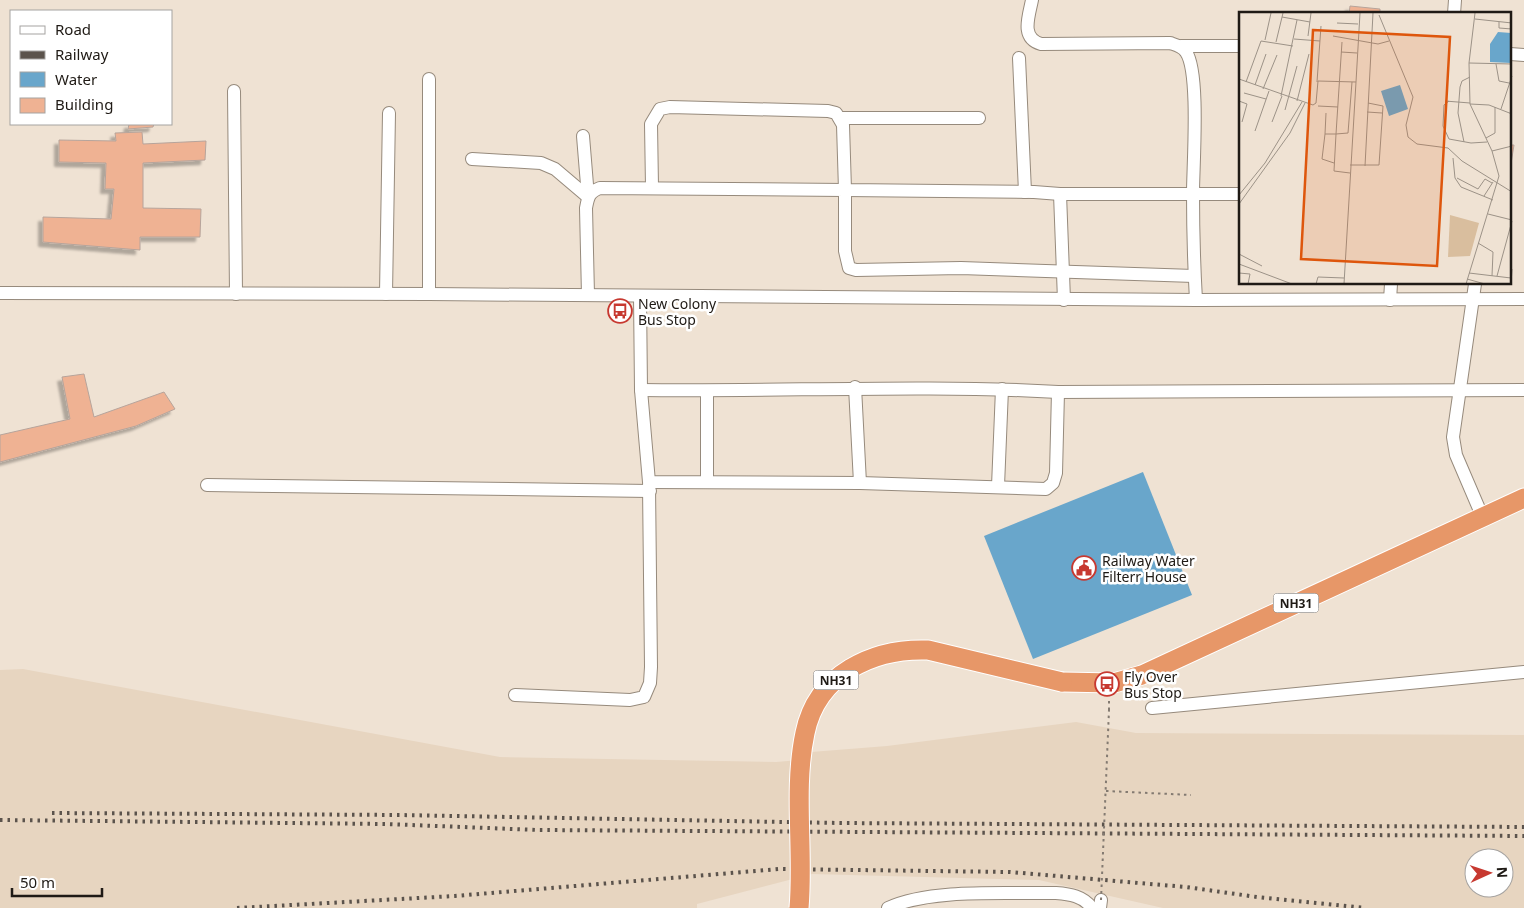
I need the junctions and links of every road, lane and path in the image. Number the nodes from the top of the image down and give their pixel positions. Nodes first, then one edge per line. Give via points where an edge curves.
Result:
1 (1032, 0) edge
2 (1181, 46) junction
3 (1239, 46) edge
4 (1019, 58) dead end
5 (429, 79) dead end
6 (234, 91) dead end
7 (389, 113) dead end
8 (840, 118) junction
9 (979, 118) dead end
10 (583, 136) dead end
11 (472, 159) dead end
12 (652, 187) junction
13 (845, 190) junction
14 (1025, 192) junction
15 (1193, 193) junction
16 (1060, 194) junction
17 (1239, 194) edge
18 (588, 197) junction
19 (1062, 273) junction
20 (1194, 276) junction
21 (1390, 285) edge
22 (1475, 285) edge
23 (0, 293) edge
24 (236, 294) junction
25 (386, 294) junction
26 (429, 294) junction
27 (588, 295) junction
28 (640, 296) junction
29 (1474, 299) junction
30 (1524, 299) edge
31 (1064, 300) junction
32 (1196, 300) junction
33 (1390, 300) junction
34 (855, 387) junction
35 (1002, 389) junction
36 (641, 390) junction
37 (1459, 390) junction
38 (1524, 390) edge
39 (707, 391) junction
40 (1058, 392) junction
41 (706, 481) junction
42 (860, 483) junction
43 (207, 485) dead end
44 (998, 486) junction
45 (650, 487) junction
46 (1524, 498) edge
47 (1483, 518) junction
48 (1524, 672) edge
49 (515, 695) dead end
50 (1152, 708) dead end
51 (1109, 710) dead end
52 (1106, 791) junction
53 (1191, 795) dead end
54 (1098, 905) edge
55 (799, 908) edge
56 (888, 908) edge

1 - 2 street via 1027,24 1028,36 1034,42 1170,43
2 - 3 street
2 - 15 street via 1187,53 1192,73
4 - 14 street
5 - 26 street
6 - 24 street
7 - 25 street
8 - 9 street
8 - 12 street via 828,111 670,106 660,109 651,124
8 - 13 street via 843,125
10 - 18 street
11 - 18 street via 541,163 555,169
12 - 13 street
12 - 18 street via 600,188
13 - 14 street
13 - 19 street via 845,251 849,268 961,268
14 - 16 street
15 - 16 street
15 - 17 street
15 - 20 street
16 - 19 street
18 - 27 street
19 - 20 street
19 - 31 street
20 - 32 street
21 - 33 street
22 - 29 street
23 - 24 street
24 - 25 street
25 - 26 street
26 - 27 street
27 - 28 street
28 - 31 street
28 - 36 street
29 - 30 street
29 - 33 street
29 - 37 street
31 - 32 street
32 - 33 street
34 - 35 street
34 - 39 street
34 - 42 street
35 - 40 street
35 - 44 street
36 - 39 street
36 - 45 street
37 - 38 street
37 - 40 street
37 - 47 street via 1453,437 1456,455
39 - 41 street
40 - 44 street via 1053,483 1046,489
41 - 42 street
41 - 45 street
42 - 44 street
43 - 45 street
45 - 49 street via 651,667 650,683 644,697 630,700
46 - 47 highway, NH31
47 - 55 highway, NH31, bridge via 1142,675 1114,683 1062,682 928,650 884,653 848,669 824,693 805,731 801,756
48 - 50 street
51 - 52 path, bridge
52 - 53 path
52 - 54 path, bridge
54 - 56 street via 1071,894 1056,893 930,896 905,900

